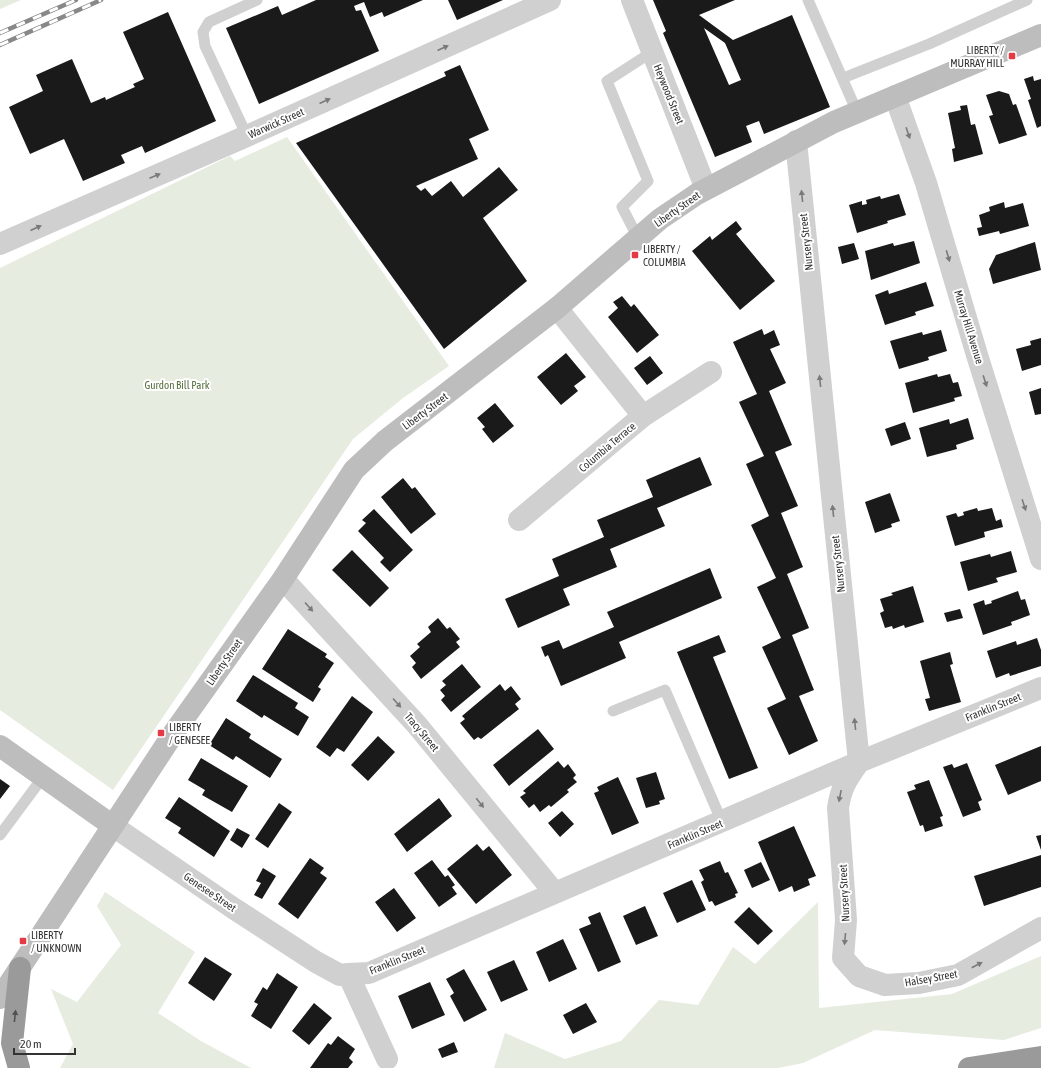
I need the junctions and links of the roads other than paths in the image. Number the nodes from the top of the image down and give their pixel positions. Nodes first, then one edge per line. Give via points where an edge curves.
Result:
1 (256, 0) edge
2 (550, 0) edge
3 (632, 0) edge
4 (808, 0) edge
5 (1027, 0) edge
6 (1041, 35) edge
7 (652, 52) junction
8 (843, 78) junction
9 (896, 96) junction
10 (857, 112) junction
11 (247, 136) junction
12 (796, 141) junction
13 (706, 188) junction
14 (638, 238) junction
15 (0, 244) edge
16 (557, 308) junction
17 (711, 372) dead end
18 (643, 416) junction
19 (519, 520) dead end
20 (1041, 559) edge
21 (283, 579) junction
22 (1041, 688) edge
23 (613, 711) dead end
24 (0, 746) edge
25 (859, 762) junction
26 (43, 777) junction
27 (722, 822) junction
28 (113, 826) junction
29 (0, 835) edge
30 (554, 892) junction
31 (1041, 928) edge
32 (20, 968) junction
33 (348, 974) junction
34 (859, 976) joint
35 (0, 998) edge
36 (1041, 1057) edge
37 (387, 1059) dead end
38 (1041, 1066) edge
39 (19, 1068) edge
40 (969, 1068) edge
41 (1034, 1068) edge

1 - 11 lane via 209,22 204,32 205,46
11 -> 2 street, Warwick Street
3 - 7 street, Heywood Street
4 - 8 lane
5 - 8 lane via 929,44
6 - 9 main road, Liberty Street
7 - 13 street, Heywood Street
7 - 14 lane via 607,81 648,181 622,207
8 - 10 lane
9 - 10 main road, Liberty Street
9 -> 20 street, Murray Hill Avenue via 926,183
10 - 12 main road, Liberty Street
15 -> 11 street, Warwick Street
12 - 13 main road, Liberty Street
25 -> 12 street, Nursery Street
13 - 14 main road, Liberty Street via 660,219
14 - 16 main road, Liberty Street
16 - 18 street, Columbia Terrace
16 - 21 main road, Liberty Street via 385,441 354,470
17 - 18 street
18 - 19 street, Columbia Terrace
21 - 28 main road, Liberty Street via 175,731
21 -> 30 street, Tracy Street via 417,725
22 - 25 street, Franklin Street
23 - 27 lane via 665,690
24 - 26 main road, Genesee Street
25 - 27 street, Franklin Street
25 -> 34 street, Nursery Street via 840,792 838,808 846,920 843,958
26 - 28 main road, Genesee Street
26 - 29 lane
27 - 30 street, Franklin Street
28 - 32 main road, Liberty Street
28 - 33 street, Genesee Street via 316,962 340,974
30 - 33 street, Franklin Street via 369,973
34 -> 31 street, Halsey Street via 885,985 920,983 958,975
32 - 35 main road, Liberty Street
39 -> 32 highway via 12,1043
33 - 37 street
36 - 40 highway
38 - 41 highway

